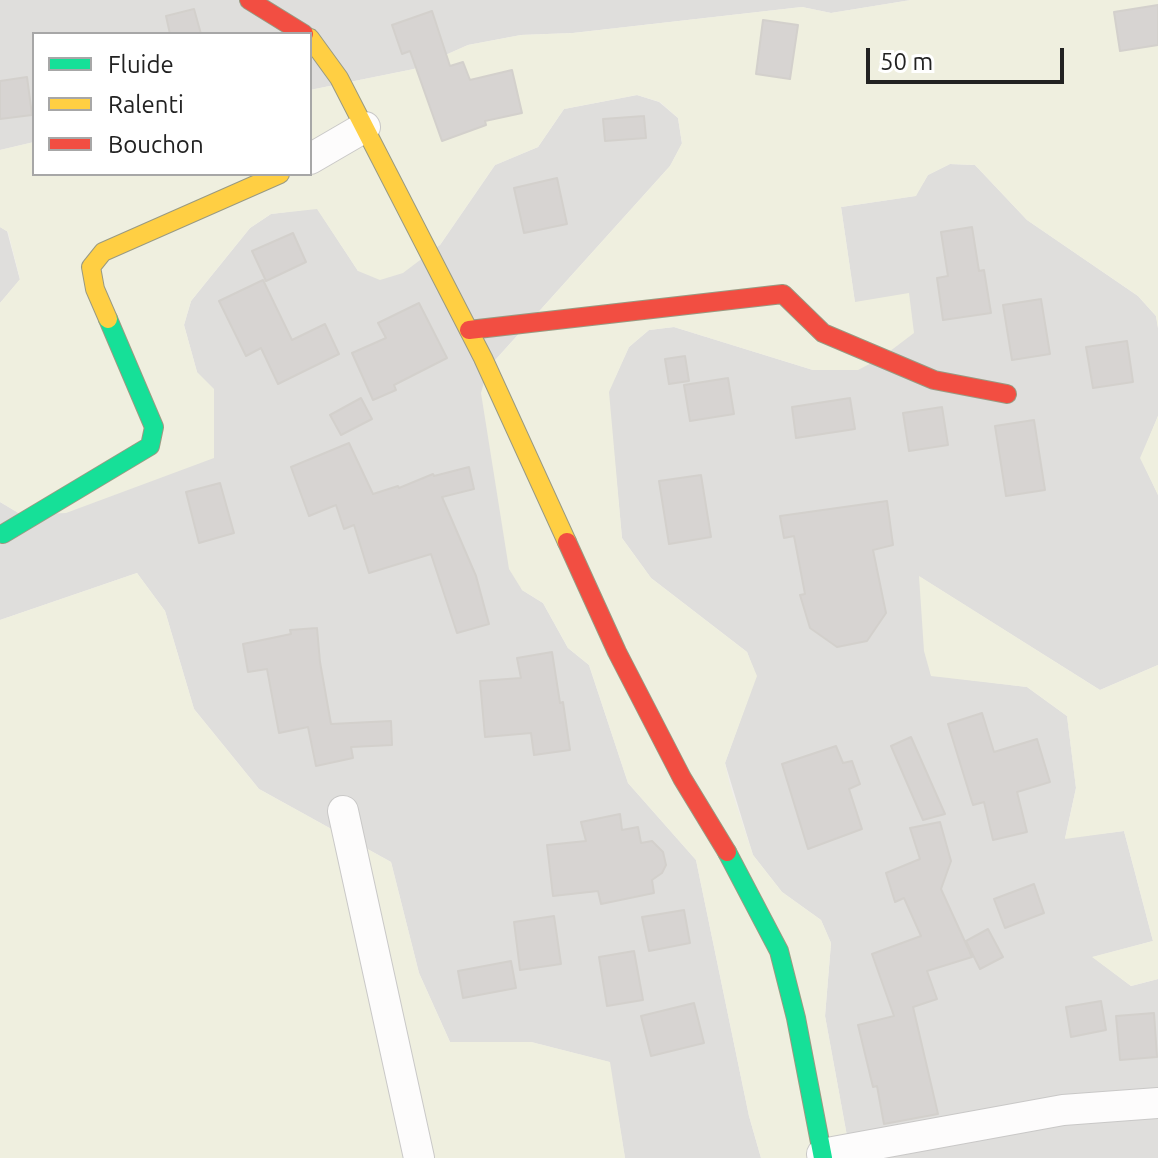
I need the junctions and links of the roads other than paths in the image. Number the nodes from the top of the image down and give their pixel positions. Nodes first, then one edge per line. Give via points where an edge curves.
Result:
1 (249, 0) edge
2 (301, 32) edge
3 (312, 41) edge
4 (365, 127) junction
5 (312, 158) edge
6 (275, 176) edge
7 (469, 330) junction
8 (1007, 394) dead end
9 (3, 534) dead end
10 (343, 811) dead end
11 (1158, 1103) edge
12 (823, 1156) edge
13 (419, 1158) edge

1 - 2 street
3 - 4 street
4 - 5 street
4 - 7 street
6 - 9 street via 103,252 91,267 95,289 154,427 150,446
7 - 8 street via 783,294 823,333 934,380
7 - 12 street via 617,652 779,951
10 - 13 street
11 - 12 street via 1063,1110

